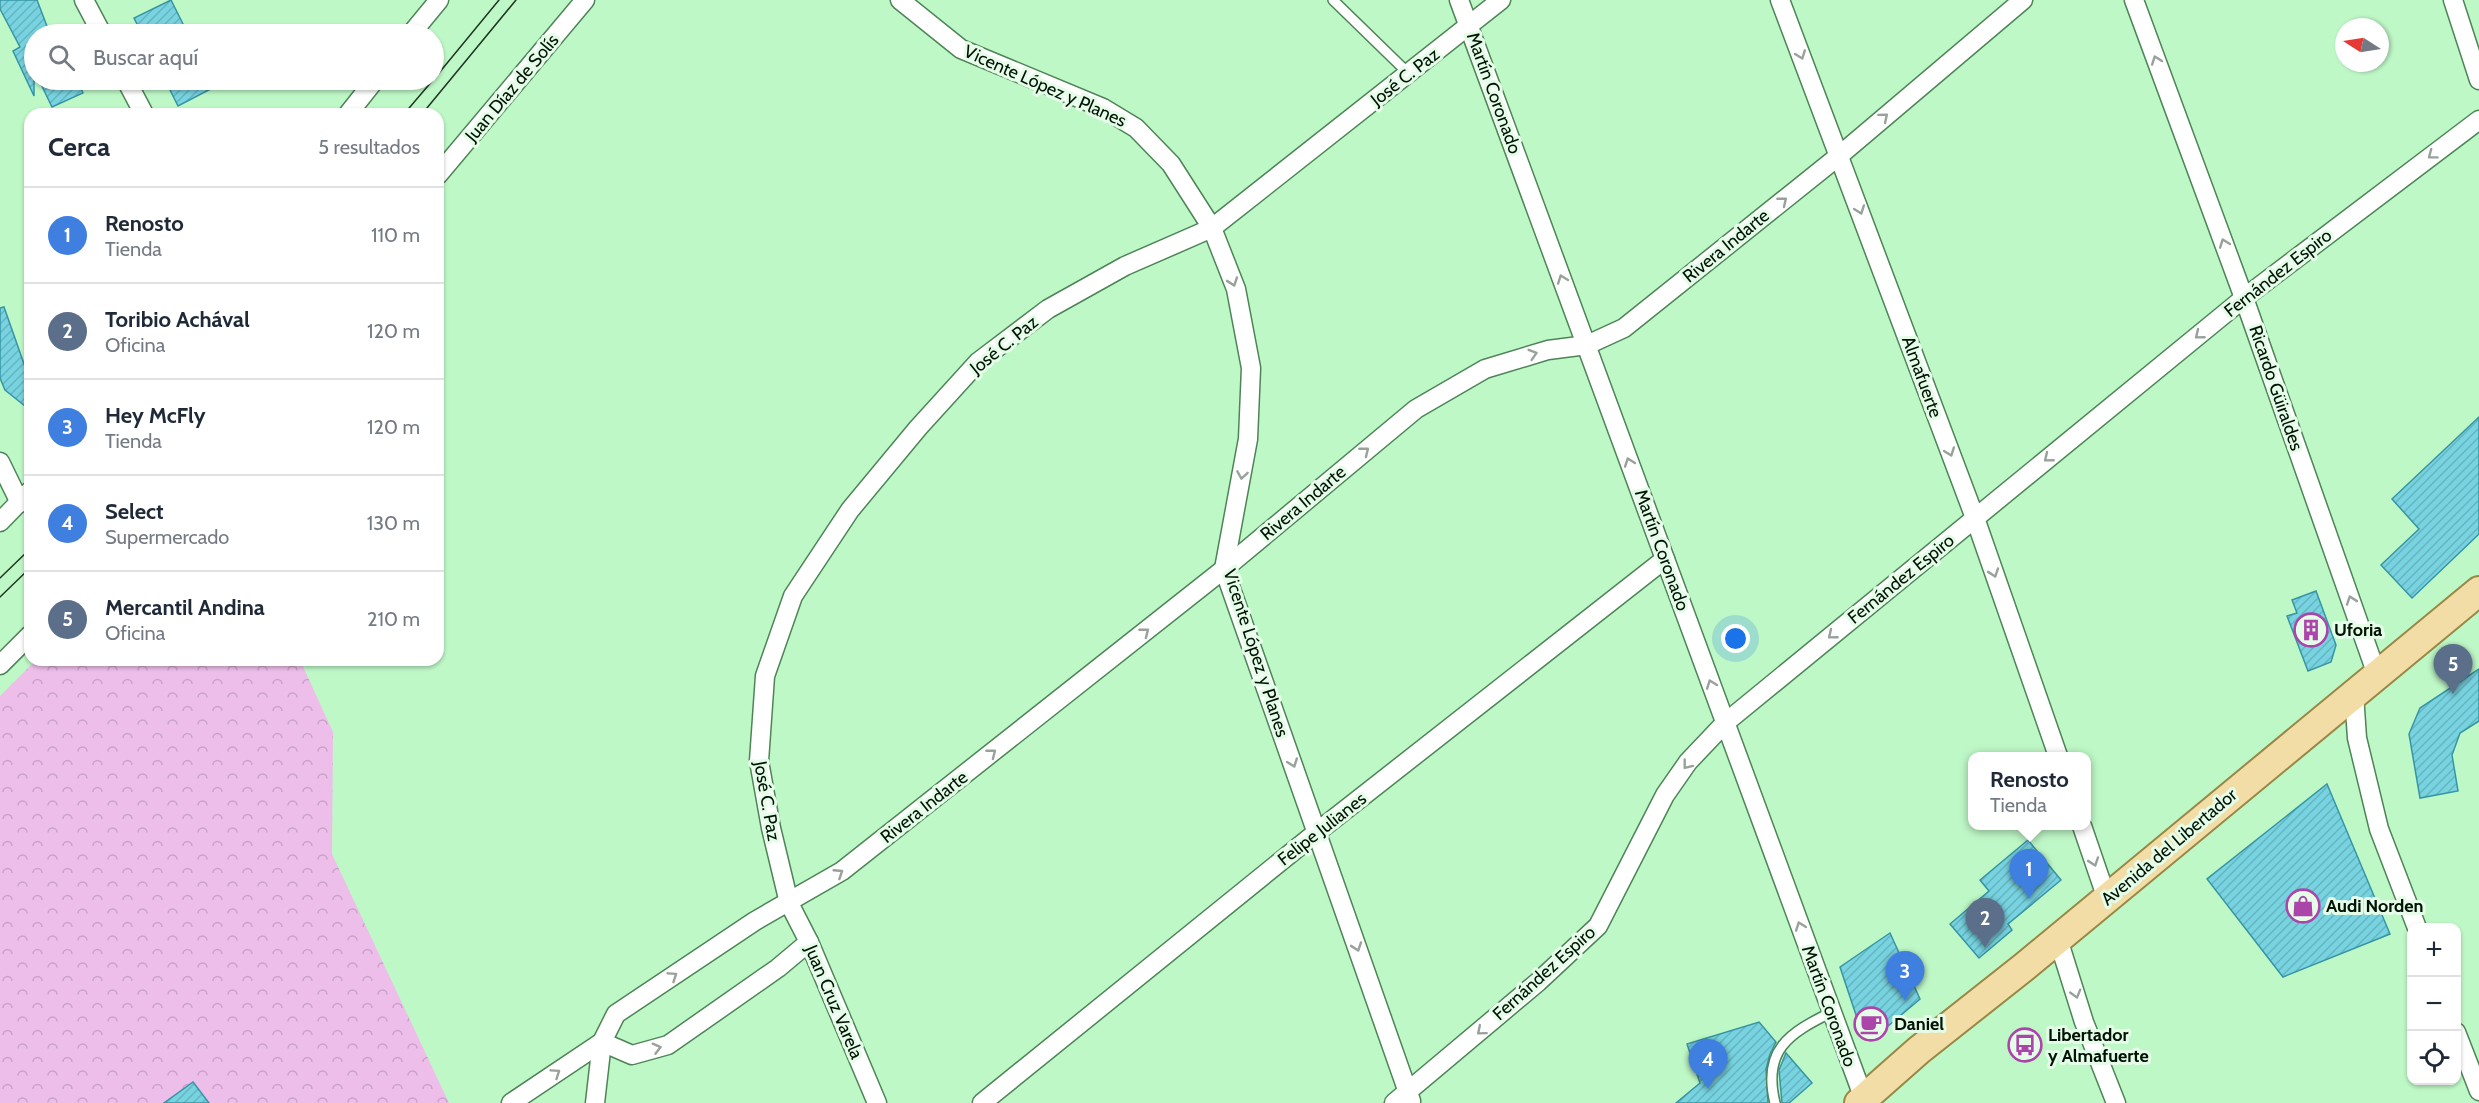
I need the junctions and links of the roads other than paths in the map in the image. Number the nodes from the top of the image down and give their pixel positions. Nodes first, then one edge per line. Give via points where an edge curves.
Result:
1 (84, 0) edge
2 (439, 0) edge
3 (585, 0) edge
4 (900, 0) edge
5 (1333, 0) edge
6 (1459, 0) edge
7 (1501, 0) edge
8 (1780, 0) edge
9 (2023, 0) edge
10 (2134, 0) edge
11 (2453, 0) edge
12 (97, 24) edge
13 (419, 24) edge
14 (1469, 27) junction
15 (1409, 74) junction
16 (2479, 80) edge
17 (131, 90) edge
18 (367, 90) edge
19 (141, 108) edge
20 (353, 108) edge
21 (2479, 120) edge
22 (1840, 155) junction
23 (444, 169) edge
24 (1212, 228) junction
25 (2244, 298) junction
26 (1587, 345) junction
27 (0, 462) edge
28 (24, 496) edge
29 (24, 498) edge
30 (1975, 518) junction
31 (0, 522) edge
32 (1665, 559) junction
33 (1224, 569) junction
34 (2479, 591) edge
35 (24, 641) edge
36 (0, 664) edge
37 (2377, 675) junction
38 (2354, 694) junction
39 (1725, 723) junction
40 (2057, 752) edge
41 (2084, 830) edge
42 (1317, 831) junction
43 (2107, 899) junction
44 (789, 903) junction
45 (2415, 923) edge
46 (2058, 939) junction
47 (809, 942) junction
48 (1832, 1012) junction
49 (602, 1042) junction
50 (2461, 1043) edge
51 (2479, 1091) edge
52 (1404, 1100) edge
53 (1862, 1101) edge
54 (510, 1103) edge
55 (595, 1103) edge
56 (877, 1103) edge
57 (982, 1103) edge
58 (1775, 1103) edge
59 (2116, 1103) edge

1 - 12 street
2 - 13 street
3 - 23 street, Juan Díaz de Solís
4 - 24 street, Vicente López y Planes via 961,49 1103,108 1137,128 1171,164
5 - 15 lane
6 - 14 street, Martín Coronado
7 - 14 street, José C. Paz
8 -> 22 street, Almafuerte
22 -> 9 street, Rivera Indarte
25 -> 10 street, Ricardo Güiraldes
11 - 16 street
14 - 15 street, José C. Paz
26 -> 14 street, Martín Coronado
15 - 24 street, José C. Paz
17 - 19 street
18 - 20 street
21 -> 25 street, Fernández Espiro
26 -> 22 street, Rivera Indarte via 1624,328
22 -> 30 street, Almafuerte
24 -> 33 street, Vicente López y Planes via 1236,289 1251,368 1248,439
24 - 44 street, José C. Paz via 1125,266 1057,304 978,362 858,501 793,596 765,676 759,761
25 -> 30 street, Fernández Espiro
37 -> 25 street, Ricardo Güiraldes
32 -> 26 street, Martín Coronado
33 -> 26 street, Rivera Indarte via 1416,409 1485,369 1548,350
27 - 28 street
29 - 31 street
30 -> 39 street, Fernández Espiro
30 -> 40 street, Almafuerte
39 -> 32 street, Martín Coronado
32 - 42 street, Felipe Julianes
33 -> 42 street, Vicente López y Planes
44 -> 33 street, Rivera Indarte via 842,871
34 - 37 main road, Avenida del Libertador
35 - 36 street
37 - 38 main road, Avenida del Libertador
38 - 43 main road, Avenida del Libertador
38 - 45 street via 2357,738 2379,829
48 -> 39 street, Martín Coronado
39 -> 52 street, Fernández Espiro via 1688,762 1665,795 1598,926
41 -> 43 street
42 -> 52 street, Vicente López y Planes
42 - 57 street, Felipe Julianes
43 - 46 main road, Avenida del Libertador
44 - 47 street, Juan Cruz Varela
49 -> 44 street, Rivera Indarte via 616,1014 755,921
46 - 53 main road, Avenida del Libertador
46 -> 59 street via 2084,1022
49 -> 47 street via 632,1055 668,1045
47 - 56 street, Juan Cruz Varela
48 - 53 street, Martín Coronado
48 - 58 lane via 1791,1034 1776,1055 1772,1089
54 -> 49 street, Rivera Indarte
49 - 55 street
50 - 51 street

